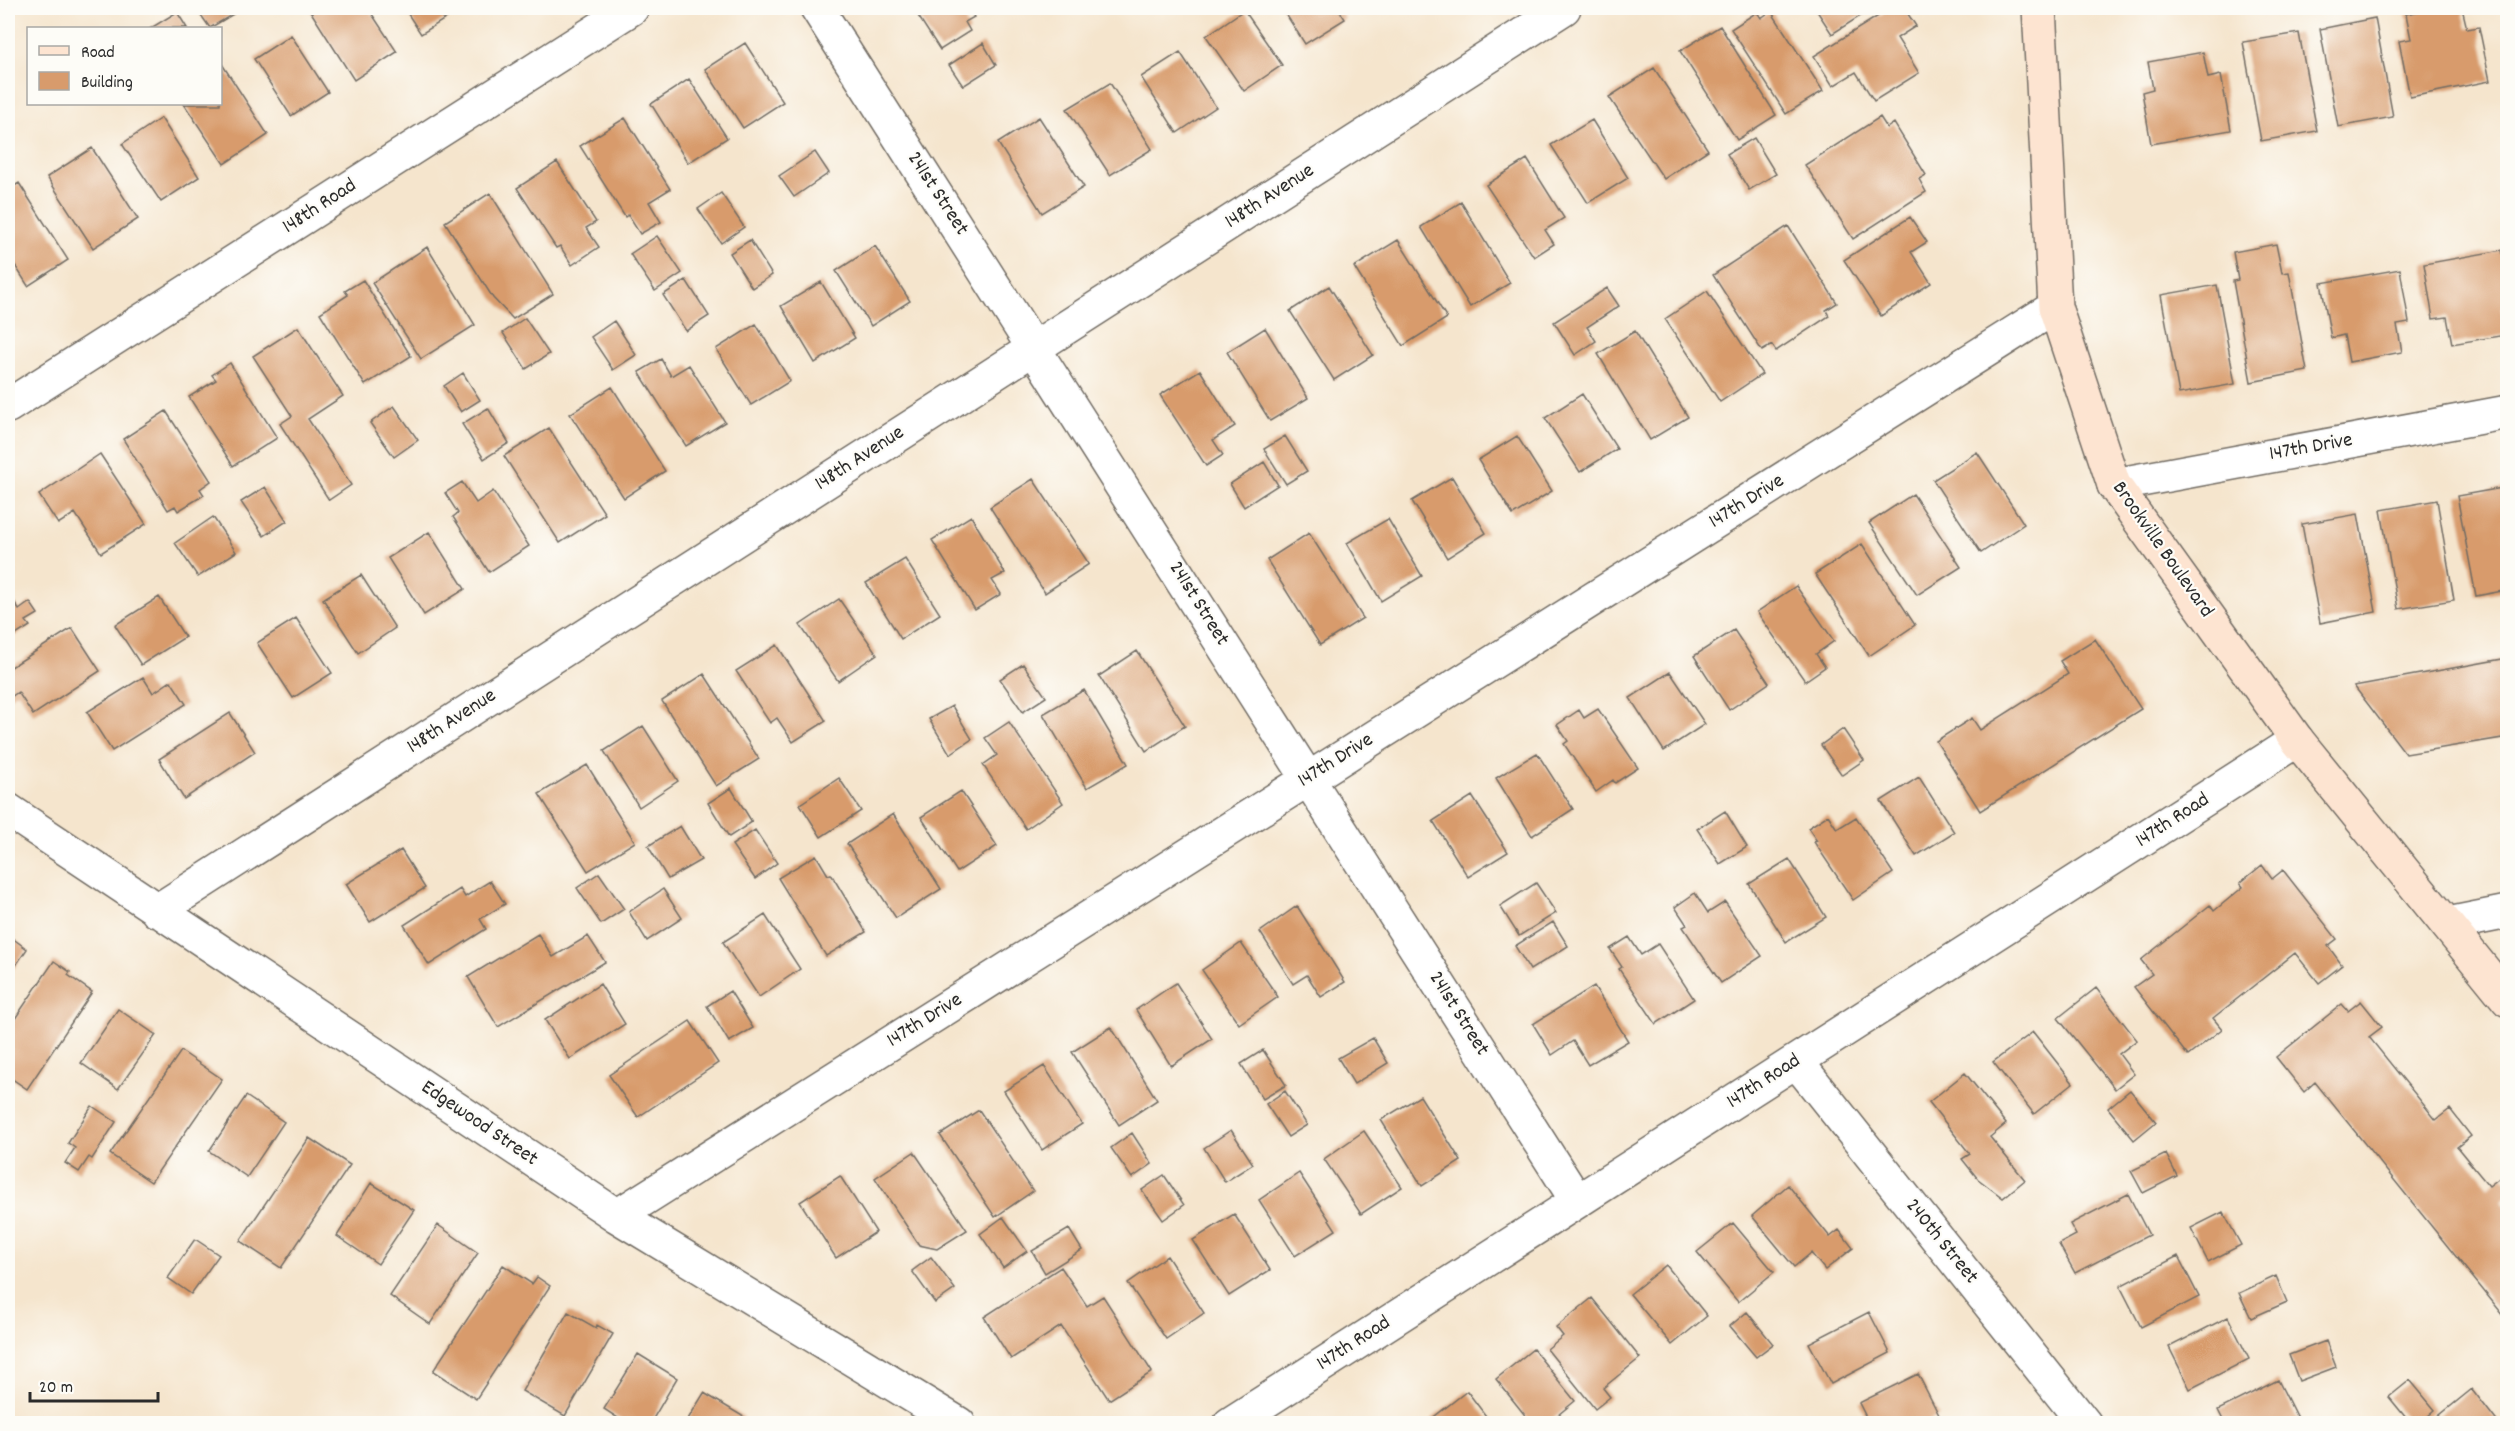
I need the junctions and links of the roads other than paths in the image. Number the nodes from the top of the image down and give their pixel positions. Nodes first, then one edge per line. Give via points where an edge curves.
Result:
1 (632, 8) edge
2 (817, 8) edge
3 (1564, 8) edge
4 (2039, 8) edge
5 (2055, 307) junction
6 (1035, 347) junction
7 (8, 406) edge
8 (2508, 412) edge
9 (2114, 485) junction
10 (2297, 740) junction
11 (1309, 778) junction
12 (8, 810) edge
13 (157, 911) junction
14 (2508, 912) edge
15 (2448, 924) junction
16 (2508, 1000) edge
17 (1796, 1061) junction
18 (1577, 1201) junction
19 (617, 1216) junction
20 (959, 1424) edge
21 (1230, 1424) edge
22 (2085, 1424) edge

1 - 7 street, 148th Road
2 - 6 street, 241st Street
3 - 6 street, 148th Avenue
4 - 5 street, Brookville Boulevard
5 - 9 street, Brookville Boulevard
5 - 11 street, 147th Drive
6 - 11 street, 241st Street
6 - 13 street, 148th Avenue
8 - 9 street, 147th Drive
9 - 10 street, Brookville Boulevard
10 - 15 street, Brookville Boulevard
10 - 17 street, 147th Road
11 - 18 street, 241st Street
11 - 19 street, 147th Drive
12 - 13 street, Edgewood Street
13 - 19 street, Edgewood Street
14 - 15 street
15 - 16 street, Brookville Boulevard
17 - 18 street, 147th Road
17 - 22 street, 240th Street
18 - 21 street, 147th Road
19 - 20 street, Edgewood Street

